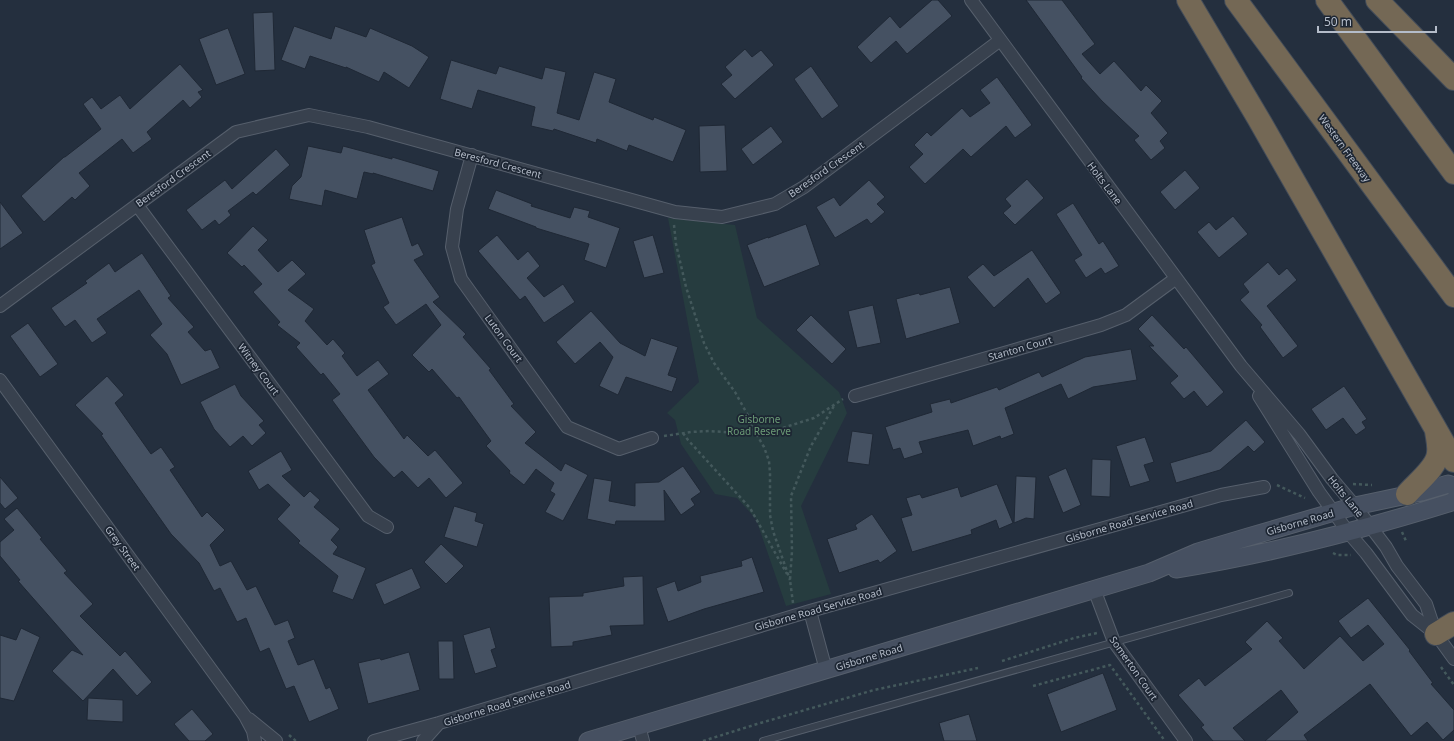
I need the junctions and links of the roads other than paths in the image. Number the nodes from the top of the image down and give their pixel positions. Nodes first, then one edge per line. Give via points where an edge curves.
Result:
1 (970, 0) edge
2 (1188, 0) edge
3 (1236, 0) edge
4 (1326, 0) edge
5 (1376, 0) edge
6 (1000, 41) junction
7 (1454, 79) edge
8 (472, 155) junction
9 (1454, 173) edge
10 (137, 205) junction
11 (1176, 279) junction
12 (1454, 296) edge
13 (0, 306) edge
14 (1241, 366) junction
15 (0, 380) edge
16 (855, 396) road end
17 (1436, 430) junction
18 (652, 438) road end
19 (1454, 461) edge
20 (1454, 486) edge
21 (1264, 487) road end
22 (1407, 494) junction
23 (1454, 500) edge
24 (1355, 506) junction
25 (1334, 512) junction
26 (1371, 526) junction
27 (387, 527) dead end
28 (1348, 532) junction
29 (1149, 573) junction
30 (1094, 589) junction
31 (1289, 593) dead end
32 (810, 611) junction
33 (1454, 623) edge
34 (1436, 634) junction
35 (1114, 642) junction
36 (1454, 659) edge
37 (826, 670) junction
38 (245, 716) junction
39 (438, 723) junction
40 (641, 733) edge
41 (255, 741) edge
42 (276, 741) edge
43 (374, 741) edge
44 (423, 741) edge
45 (588, 741) edge
46 (762, 741) edge
47 (1186, 741) edge

1 - 6 street, Holts Lane
2 - 17 highway
3 - 12 highway, Western Freeway
4 - 9 highway
5 - 7 highway
6 - 8 street, Beresford Crescent via 804,187 775,204 722,217 672,211
6 - 11 street, Holts Lane
8 - 10 street, Beresford Crescent via 368,127 308,115 236,132
8 - 18 street, Luton Court via 457,209 452,247 461,279 567,427 620,449
10 - 13 street, Beresford Crescent
10 - 27 street, Witney Court via 368,516
11 - 14 street, Holts Lane
11 - 16 street, Stanton Court via 1126,315 1101,325
14 - 24 street, Holts Lane via 1299,434
14 - 25 street, Holts Lane via 1286,441
15 - 38 street, Grey Street
17 - 19 highway
17 - 22 highway via 1436,460
20 - 22 main road, Gisborne Road via 1448,484
21 - 32 street, Gisborne Road Service Road via 1221,495
22 - 24 main road, Gisborne Road
23 - 26 main road, Gisborne Road
24 - 25 main road, Gisborne Road
24 - 26 street, Holts Lane
25 - 28 street, Holts Lane
25 - 29 main road, Gisborne Road via 1198,552
26 - 28 main road, Gisborne Road
26 - 34 street, Holts Lane via 1426,604
28 - 29 main road, Gisborne Road via 1233,558
28 - 34 street, Holts Lane via 1412,615
29 - 30 main road, Gisborne Road
30 - 35 street, Somerton Court
30 - 37 main road, Gisborne Road
31 - 35 lane
32 - 37 street
32 - 39 street, Gisborne Road Service Road
33 - 34 highway
34 - 36 street, Holts Lane
35 - 46 lane
35 - 47 street, Somerton Court
37 - 40 main road, Gisborne Road
38 - 41 street, Grey Street
38 - 42 street, Grey Street
39 - 43 street, Gisborne Road Service Road
39 - 44 street
40 - 45 main road, Gisborne Road

